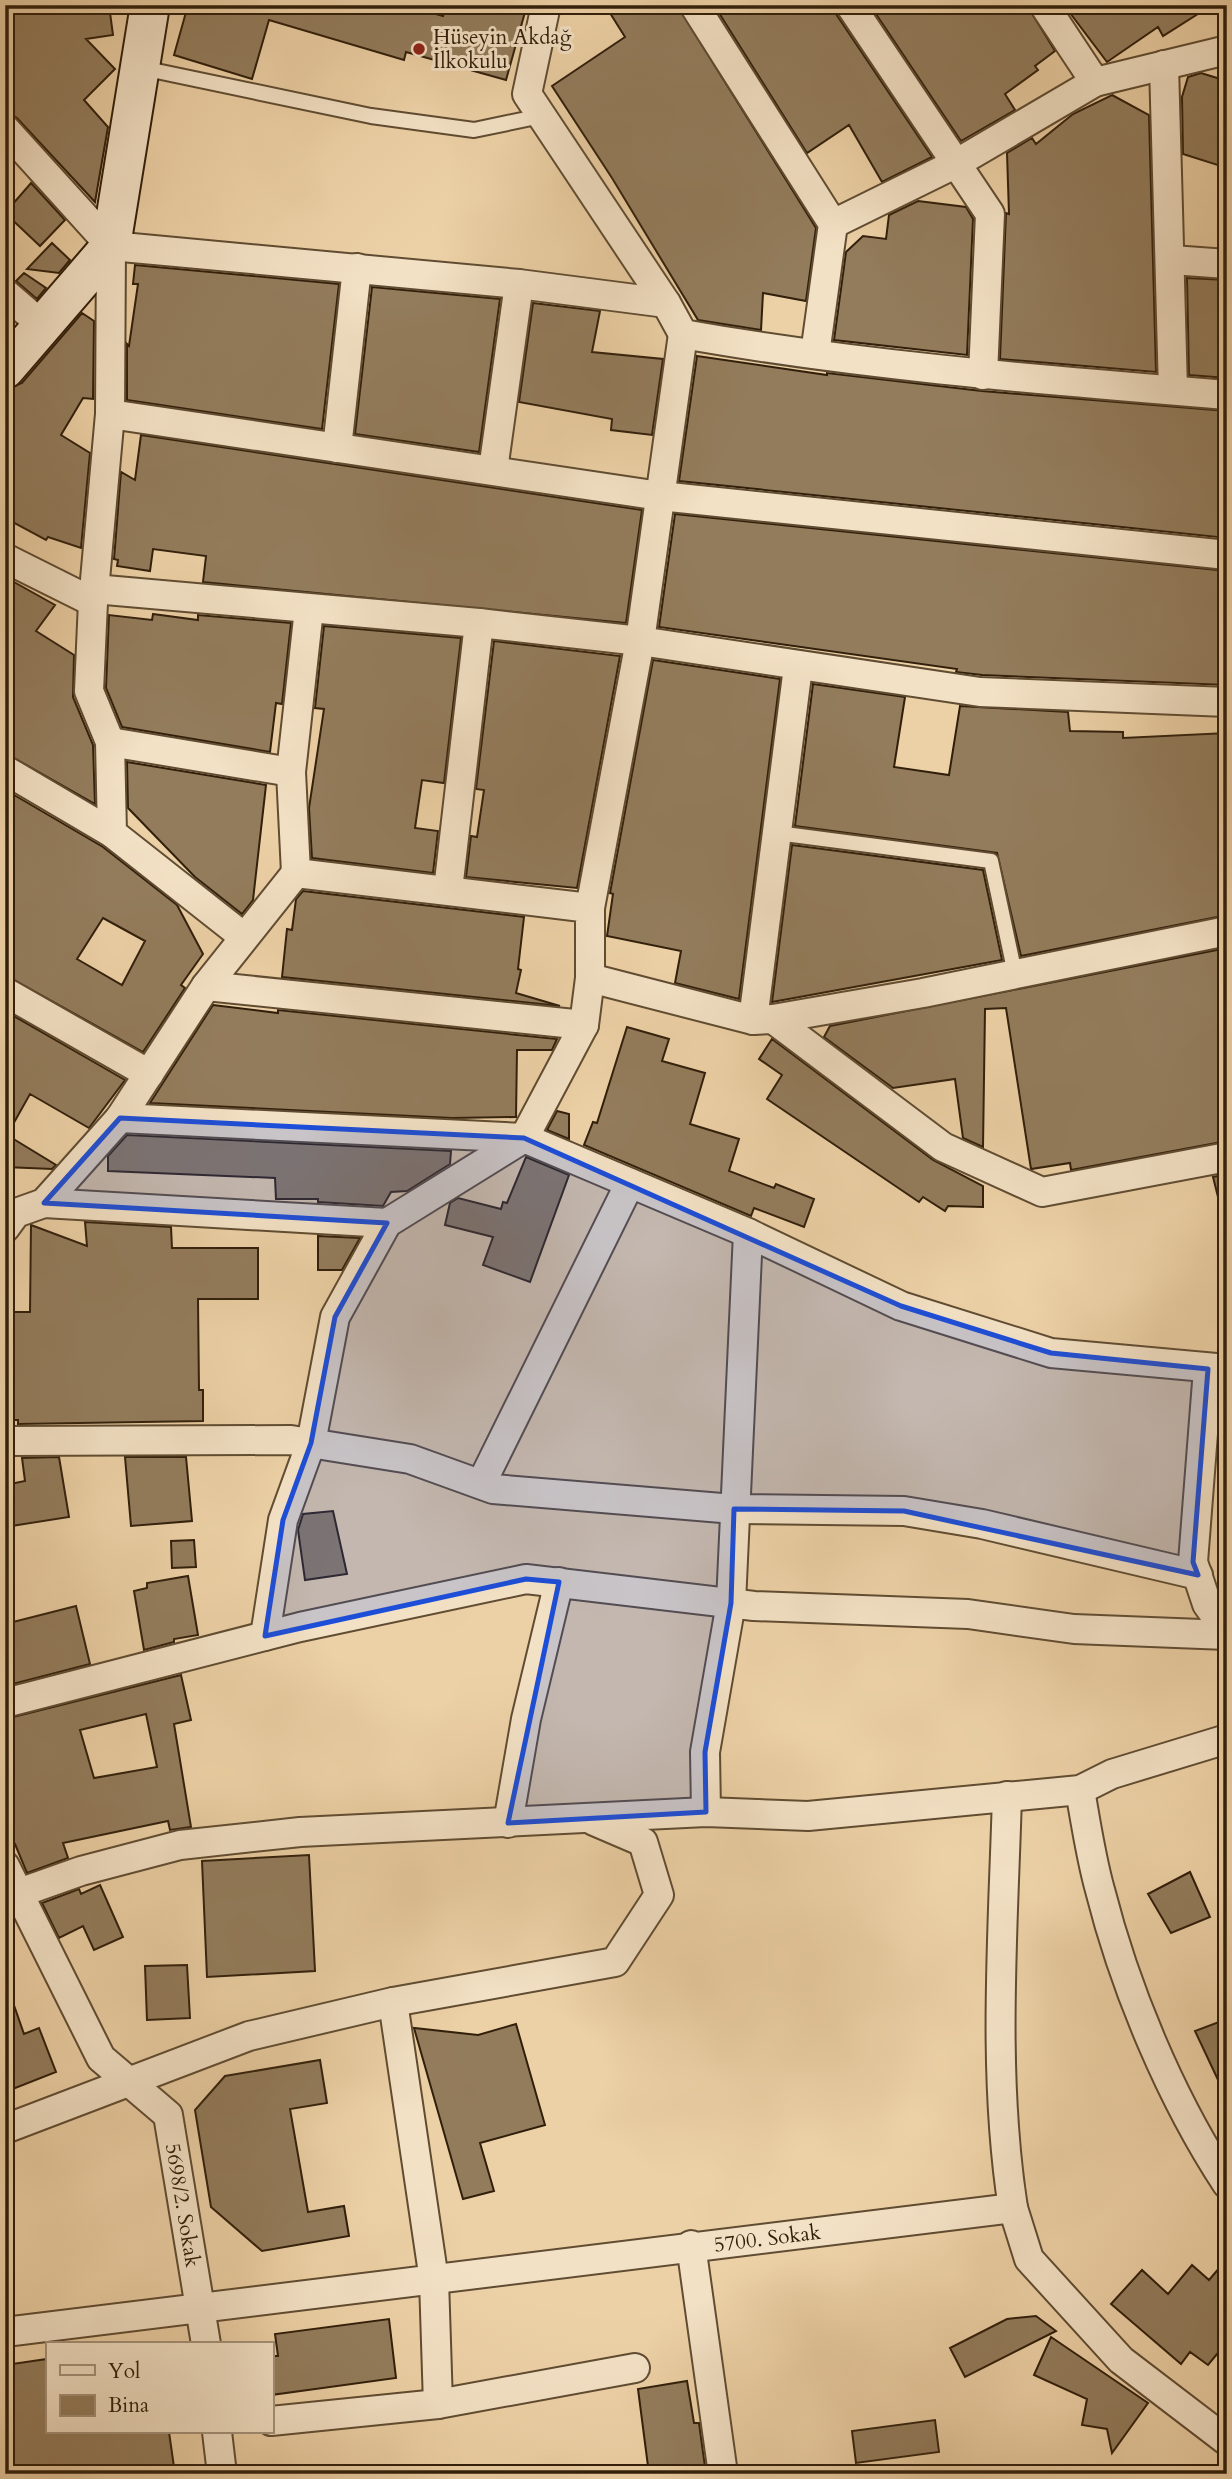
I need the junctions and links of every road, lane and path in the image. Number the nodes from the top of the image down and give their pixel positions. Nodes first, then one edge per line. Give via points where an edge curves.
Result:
1 (150, 5) edge
2 (546, 5) edge
3 (694, 5) edge
4 (850, 5) edge
5 (1044, 5) edge
6 (1227, 50) edge
7 (1164, 65) junction
8 (141, 67) junction
9 (1095, 82) junction
10 (541, 116) junction
11 (5, 129) edge
12 (957, 163) junction
13 (833, 224) junction
14 (111, 246) junction
15 (1172, 260) junction
16 (1227, 264) edge
17 (358, 268) junction
18 (519, 284) junction
19 (5, 293) edge
20 (666, 303) junction
21 (42, 325) junction
22 (683, 334) junction
23 (815, 354) junction
24 (5, 369) edge
25 (984, 375) junction
26 (1173, 390) junction
27 (1227, 395) edge
28 (110, 414) junction
29 (337, 448) junction
30 (493, 470) junction
31 (660, 496) junction
32 (1227, 555) edge
33 (5, 558) edge
34 (94, 596) junction
35 (309, 609) junction
36 (479, 623) junction
37 (640, 641) junction
38 (798, 667) junction
39 (1227, 702) edge
40 (110, 742) junction
41 (5, 770) edge
42 (291, 772) junction
43 (777, 833) junction
44 (112, 834) junction
45 (296, 873) junction
46 (448, 890) junction
47 (590, 908) junction
48 (1227, 931) edge
49 (244, 937) junction
50 (1015, 974) junction
51 (590, 978) junction
52 (206, 986) junction
53 (5, 992) edge
54 (763, 1020) junction
55 (584, 1025) junction
56 (149, 1074) junction
57 (120, 1118) junction
58 (524, 1138) junction
59 (1227, 1157) edge
60 (630, 1183) junction
61 (44, 1203) junction
62 (9, 1216) edge
63 (387, 1223) junction
64 (748, 1233) junction
65 (1217, 1369) edge
66 (5, 1441) edge
67 (311, 1443) junction
68 (481, 1485) junction
69 (734, 1510) junction
70 (1198, 1575) junction
71 (559, 1582) junction
72 (731, 1603) junction
73 (1227, 1634) edge
74 (265, 1636) junction
75 (5, 1703) edge
76 (1227, 1739) edge
77 (1080, 1790) junction
78 (1007, 1797) junction
79 (706, 1812) junction
80 (588, 1818) junction
81 (508, 1822) junction
82 (9, 1885) edge
83 (393, 2002) junction
84 (130, 2082) junction
85 (5, 2129) edge
86 (1227, 2184) edge
87 (1013, 2208) junction
88 (691, 2245) junction
89 (434, 2280) junction
90 (201, 2308) junction
91 (5, 2332) edge
92 (206, 2342) edge
93 (635, 2368) dead end
94 (438, 2404) junction
95 (273, 2421) edge
96 (217, 2434) edge
97 (1227, 2441) edge
98 (222, 2474) edge
99 (723, 2474) edge

1 - 8 main road
2 - 10 street via 527,94
3 - 13 street
4 - 12 street
5 - 9 street
6 - 7 street
7 - 9 street
7 - 15 street
8 - 10 lane via 371,116 474,130
8 - 14 main road
9 - 12 street
10 - 20 street
11 - 14 street
12 - 13 street
12 - 25 street via 990,214
13 - 23 street
14 - 17 street
14 - 21 main road
14 - 28 street
15 - 16 street
15 - 26 street
17 - 18 street
17 - 29 street
18 - 20 street
18 - 30 street
19 - 21 street
20 - 22 street
21 - 24 main road
22 - 23 street
22 - 31 street
23 - 25 street
25 - 26 street
26 - 27 street
28 - 29 street
28 - 34 street
29 - 30 street
30 - 31 street
31 - 32 street
31 - 37 street
33 - 34 street
34 - 35 street
34 - 40 street via 89,691
35 - 36 street
35 - 42 street
36 - 37 street
36 - 46 street
37 - 38 street
37 - 47 street
38 - 39 street via 980,692
38 - 43 street
40 - 42 street
40 - 44 street
41 - 44 street
42 - 45 street
43 - 50 lane via 991,861
43 - 54 street
44 - 49 street
45 - 46 street
45 - 49 street
46 - 47 street
47 - 51 street
48 - 50 street
49 - 52 street
50 - 54 street
51 - 54 street
51 - 55 street
52 - 55 street
52 - 56 street
53 - 56 street
54 - 59 street via 943,1147 1042,1192
55 - 58 street
56 - 57 street
57 - 58 street
57 - 61 street
58 - 60 street
58 - 63 street
60 - 64 street
60 - 68 street
61 - 62 street
61 - 63 street
63 - 67 street via 335,1317
64 - 65 street via 901,1306 1051,1353
64 - 69 street
65 - 70 street via 1193,1562
66 - 67 street
67 - 68 street via 410,1459
67 - 74 street via 283,1520
68 - 69 street
69 - 70 street via 904,1511 982,1524
69 - 72 street
70 - 73 street via 1207,1604
71 - 72 street
71 - 74 street via 526,1579
71 - 81 street via 526,1719
72 - 73 street via 968,1614 1074,1629
72 - 79 street via 705,1752
74 - 75 street
76 - 77 street via 1112,1774
77 - 78 street
77 - 86 street via 1100,1890 1142,2021
78 - 79 street via 808,1815
78 - 87 street via 1004,2146
79 - 80 street
80 - 81 street
80 - 83 street via 643,1842 659,1895 615,1962
81 - 82 street via 300,1832 180,1845
82 - 84 street, 5698/2. Sokak via 101,2058
83 - 84 street via 249,2036
83 - 89 street
84 - 85 street
84 - 90 street, 5698/2. Sokak via 168,2115
87 - 88 street, 5700. Sokak
87 - 97 street via 1030,2259 1112,2350
88 - 89 street, 5700. Sokak
88 - 99 street
89 - 90 street, 5700. Sokak
89 - 94 street
90 - 91 street, 5700. Sokak
90 - 92 street, 5698/2. Sokak
93 - 94 street
94 - 95 street
96 - 98 street

